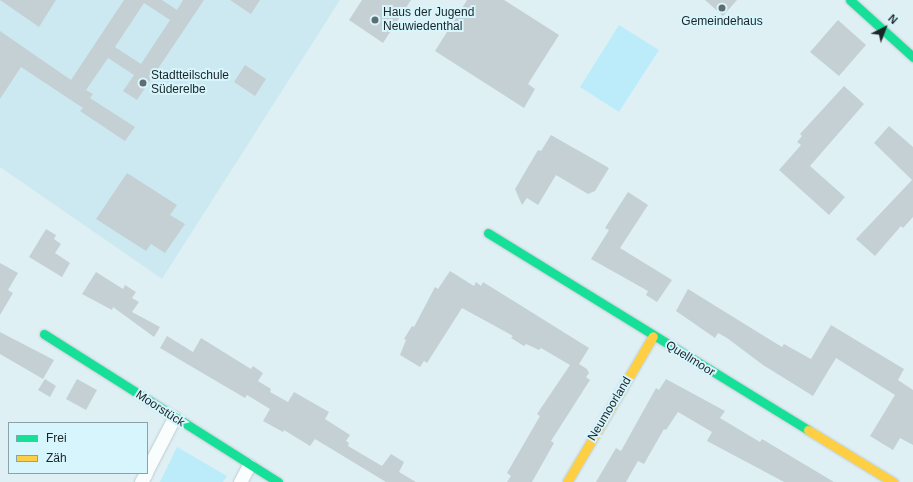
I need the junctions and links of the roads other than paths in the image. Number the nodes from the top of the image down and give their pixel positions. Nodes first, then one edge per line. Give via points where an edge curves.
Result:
1 (850, 0) edge
2 (913, 57) edge
3 (488, 233) dead end
4 (44, 334) dead end
5 (653, 336) junction
6 (174, 418) junction
7 (249, 465) junction
8 (148, 468) edge
9 (240, 482) edge
10 (278, 482) edge
11 (567, 482) edge
12 (893, 482) edge

1 - 2 street
3 - 5 street, Quellmoor
4 - 6 street, Moorstück
5 - 11 street, Neumoorland
5 - 12 street, Quellmoor
6 - 7 street, Moorstück
6 - 8 street
7 - 9 street
7 - 10 street, Moorstück

